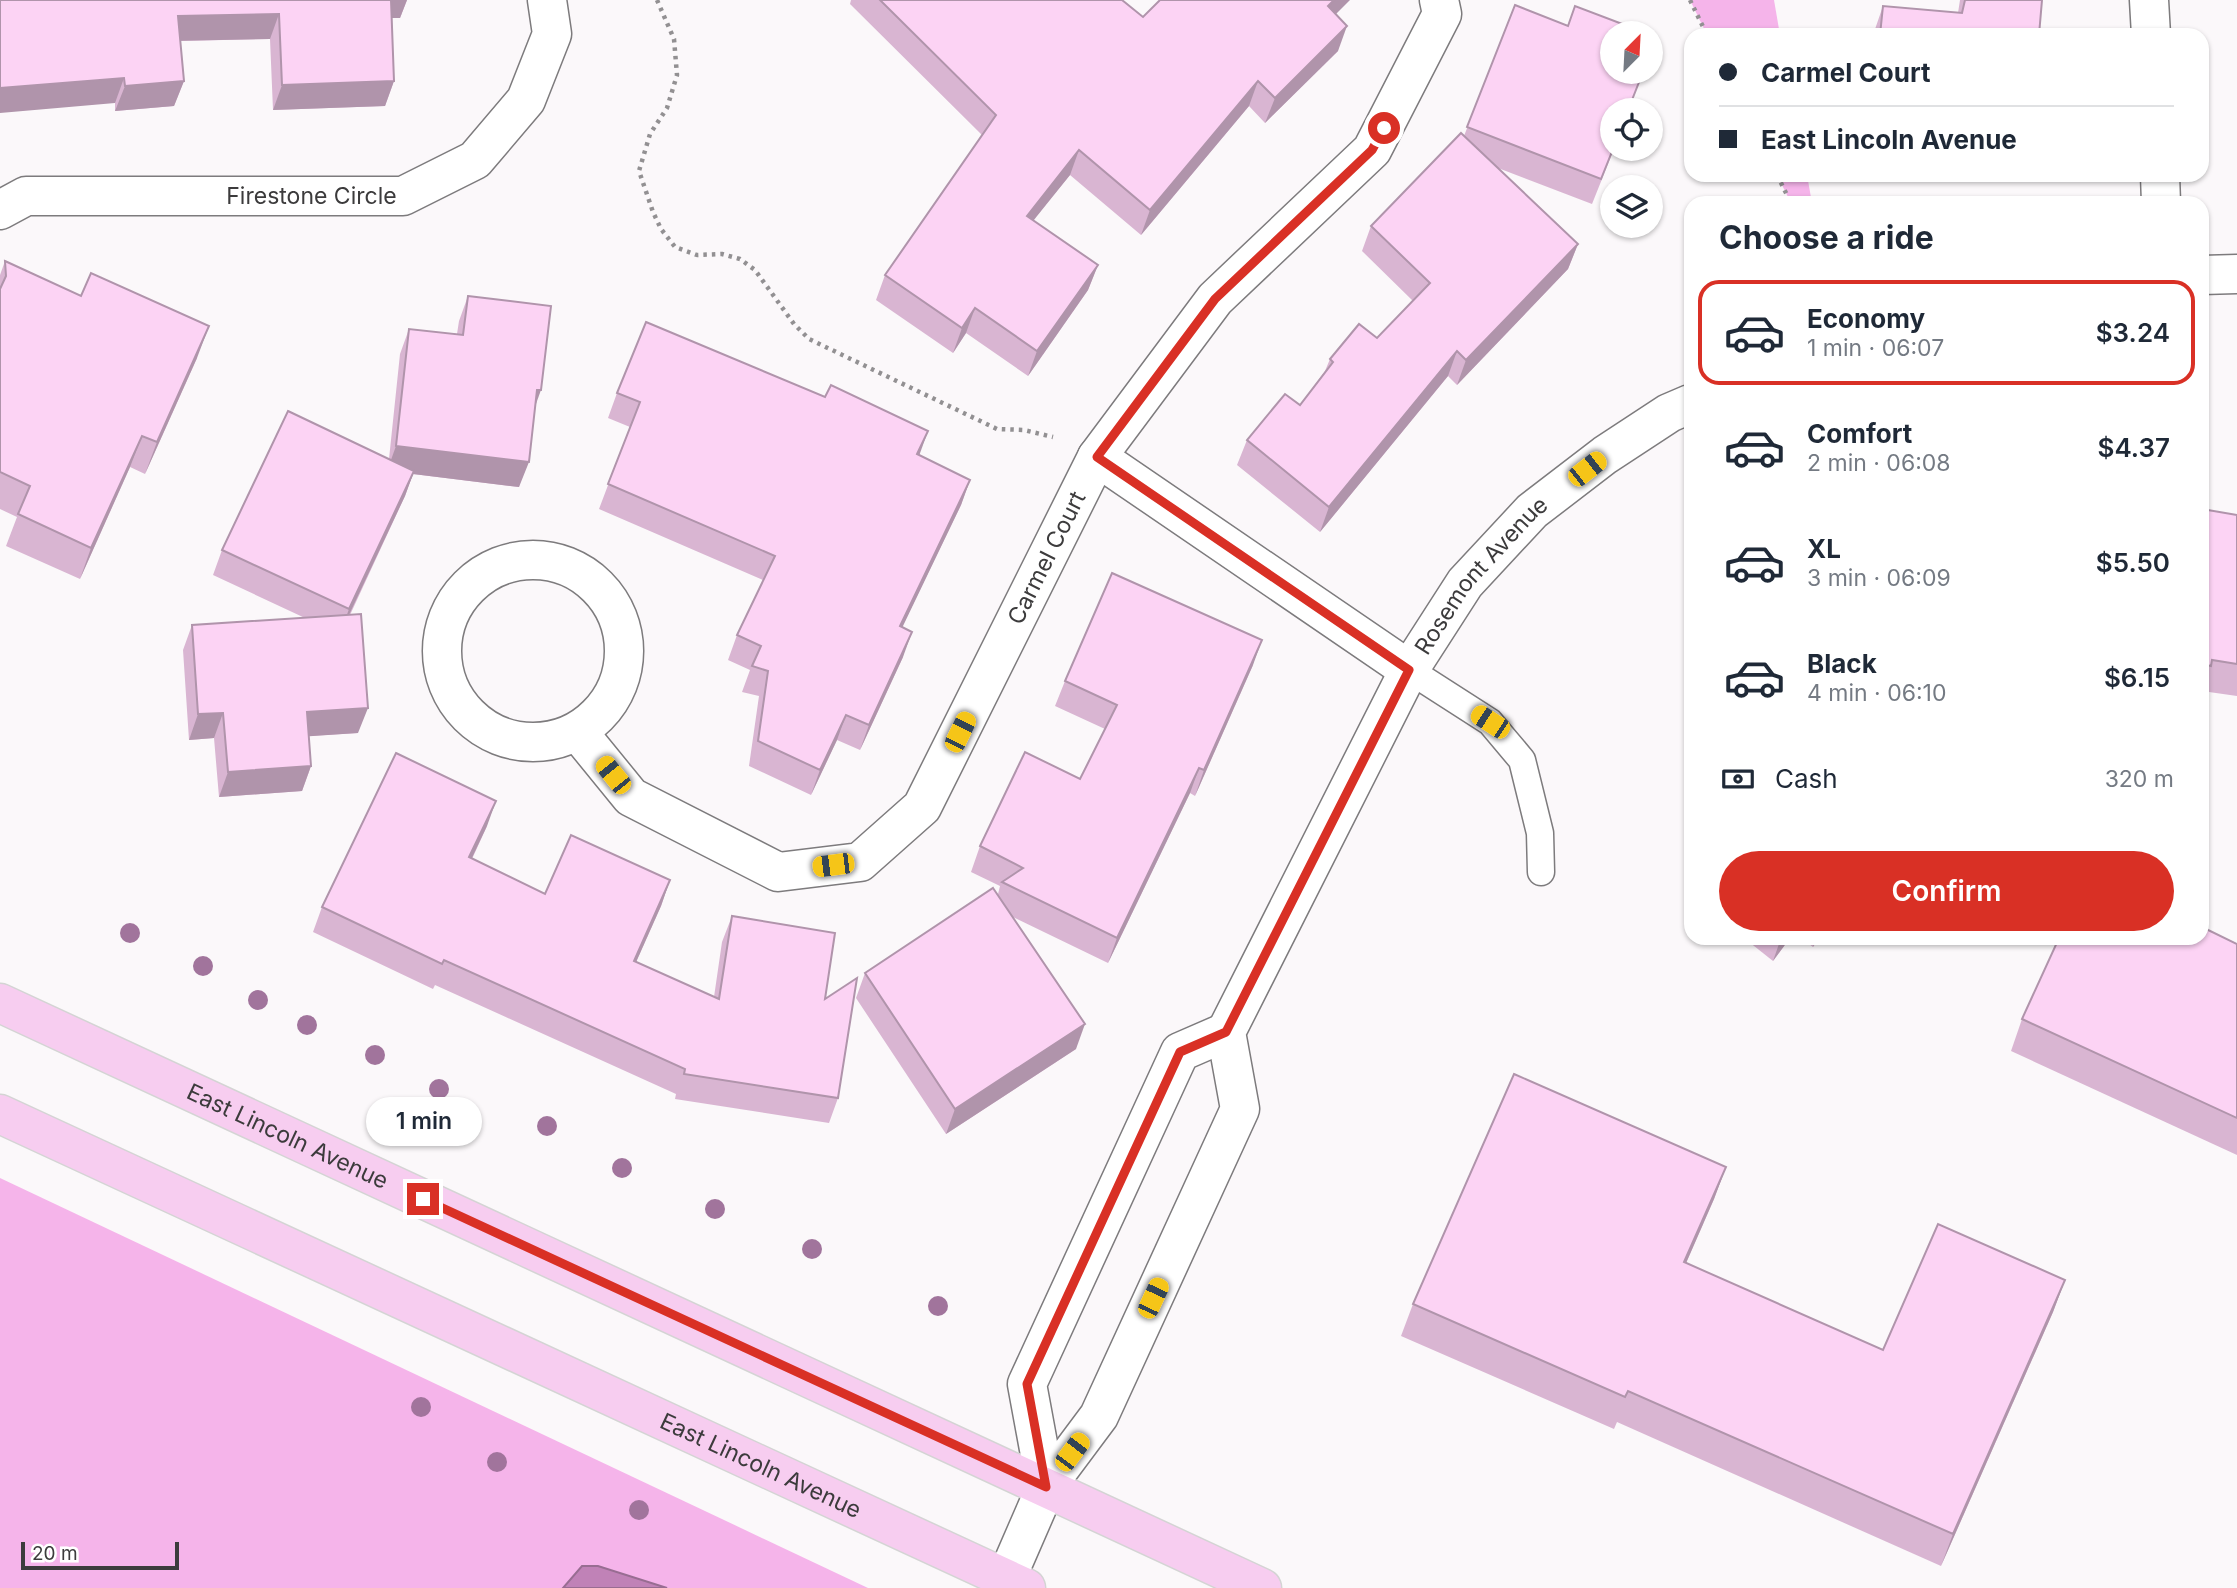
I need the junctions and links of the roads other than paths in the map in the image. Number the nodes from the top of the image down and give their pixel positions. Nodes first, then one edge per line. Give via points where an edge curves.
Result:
1 (547, 0) edge
2 (1439, 0) edge
3 (2150, 0) edge
4 (2151, 28) edge
5 (0, 210) edge
6 (2237, 274) edge
7 (2209, 275) edge
8 (1684, 407) edge
9 (1097, 457) junction
10 (1409, 670) junction
11 (578, 732) junction
12 (1541, 872) dead end
13 (0, 1003) edge
14 (1226, 1032) junction
15 (0, 1114) edge
16 (1046, 1487) junction
17 (1016, 1583) edge
18 (1262, 1588) edge

1 - 5 street, Firestone Circle via 552,34 526,100 475,160 403,196 26,196
2 - 9 street, Carmel Court via 1443,14 1372,150 1215,299
3 - 4 street
6 - 7 street
8 - 10 street, Rosemont Avenue via 1605,454 1532,511 1465,583
9 - 10 street
9 - 11 street, Carmel Court via 922,807 860,862 779,872 631,797
10 - 12 lane via 1490,722 1522,760 1541,833
10 - 14 street, Rosemont Avenue
11 - 11 street via 601,714 617,688 625,660 622,630 611,603 592,581 566,565 537,560 507,563 479,577 457,599 444,626 441,657 448,687 464,713 489,732 518,742 549,742
13 - 16 main road, East Lincoln Avenue
14 - 16 street via 1240,1109 1099,1416
14 - 16 street via 1180,1052 1027,1384
15 - 17 main road, East Lincoln Avenue
16 - 17 street
16 - 18 main road, East Lincoln Avenue

